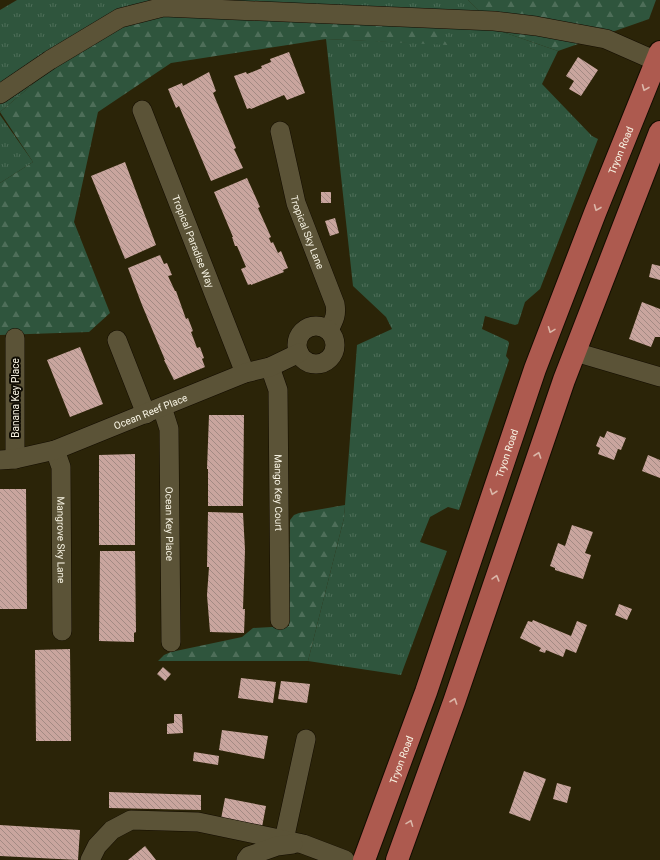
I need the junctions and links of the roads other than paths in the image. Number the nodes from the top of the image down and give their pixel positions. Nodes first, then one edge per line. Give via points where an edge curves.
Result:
1 (658, 56) edge
2 (0, 94) edge
3 (142, 110) dead end
4 (280, 131) dead end
5 (660, 132) edge
6 (329, 330) junction
7 (15, 338) dead end
8 (117, 340) dead end
9 (575, 352) junction
10 (299, 353) junction
11 (270, 367) junction
12 (245, 373) junction
13 (660, 376) edge
14 (154, 410) junction
15 (55, 450) junction
16 (8, 459) edge
17 (280, 620) dead end
18 (62, 632) dead end
19 (171, 642) dead end
20 (306, 739) dead end
21 (284, 840) junction
22 (302, 844) junction
23 (90, 860) edge
24 (246, 860) edge
25 (345, 860) edge
26 (364, 860) edge
27 (397, 860) edge

1 - 2 street via 606,39 494,21 163,7 120,18
1 -> 26 main road, Tryon Road via 535,369 426,692
3 - 12 street, Tropical Paradise Way
4 - 6 street, Tropical Sky Lane via 296,203 335,304 335,319
5 - 9 main road
6 - 10 street via 317,326 305,329 298,340
6 - 10 street via 336,347 326,362 313,364 302,358
7 - 16 street, Banana Key Place
8 - 14 street, Ocean Key Place
9 - 13 street
27 -> 9 main road
10 - 11 street, Ocean Reef Place
11 - 12 street, Ocean Reef Place
11 - 17 street, Mango Key Court via 278,390
12 - 14 street, Ocean Reef Place
14 - 15 street, Ocean Reef Place
14 - 19 street, Ocean Key Place via 169,429
15 - 16 street, Ocean Reef Place
15 - 18 street, Mangrove Sky Lane via 61,467
20 - 21 street
21 - 22 street
21 - 23 street via 198,822 131,820 112,830 97,846
22 - 24 street via 277,846 249,856
22 - 25 street

